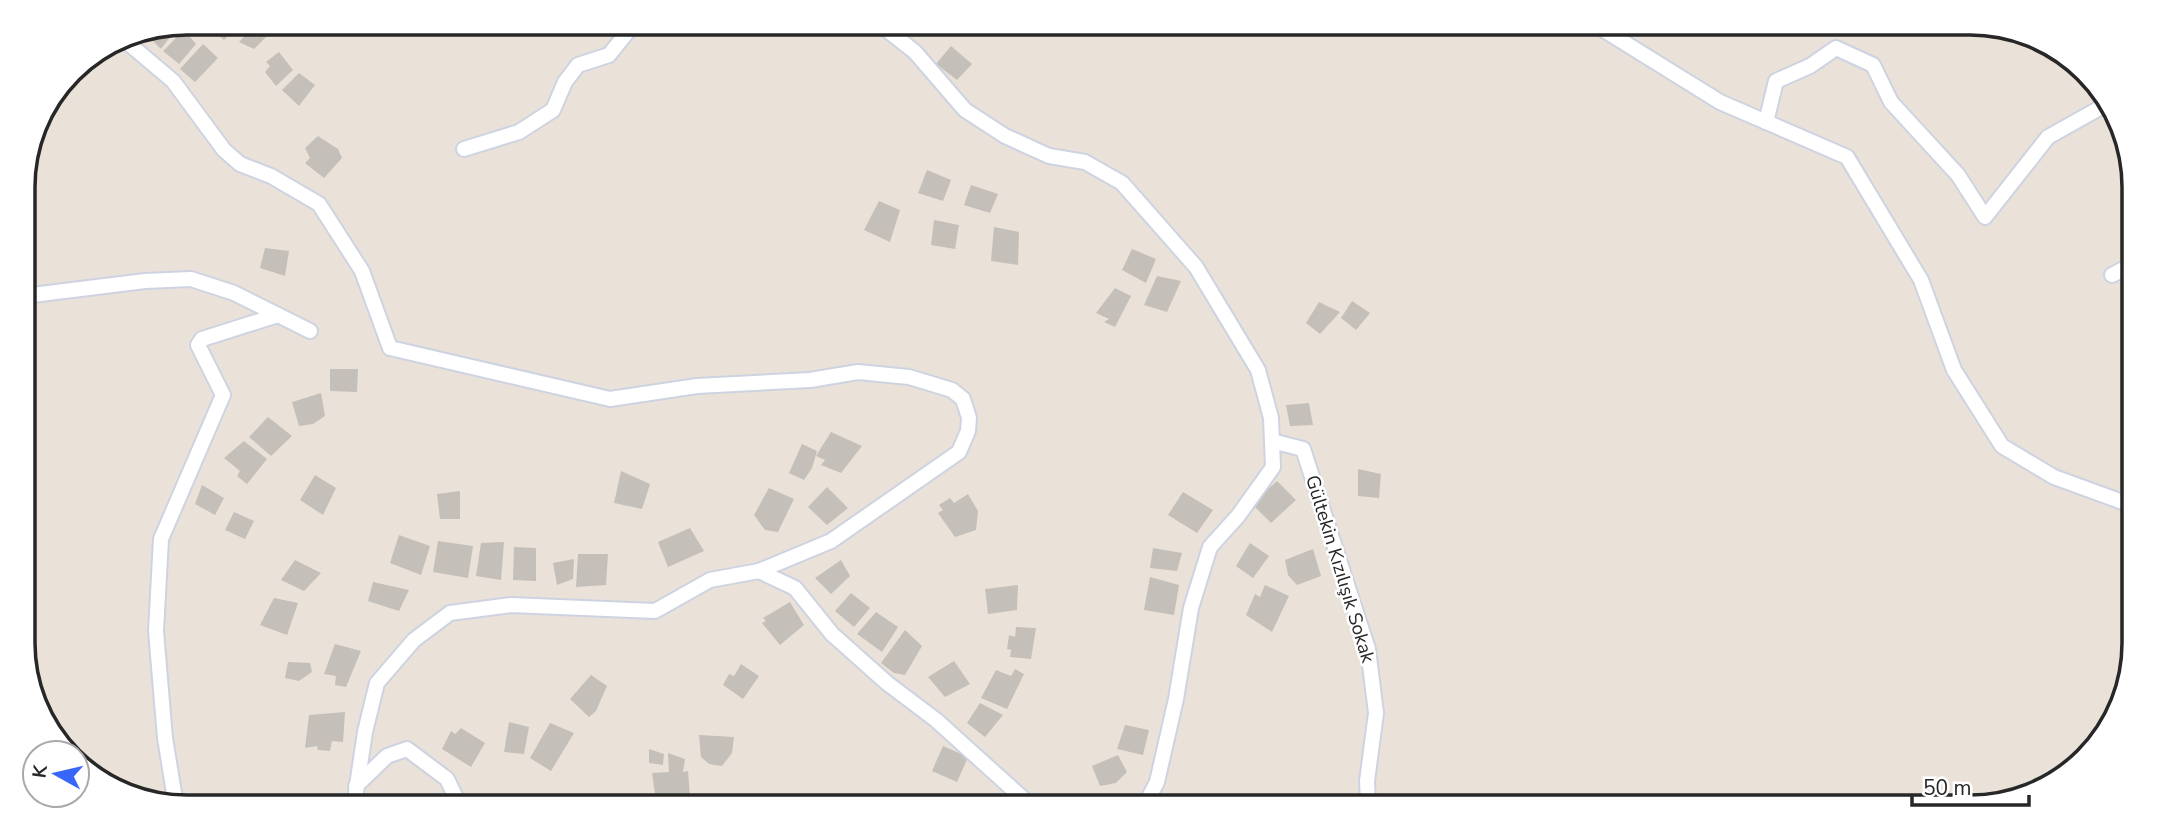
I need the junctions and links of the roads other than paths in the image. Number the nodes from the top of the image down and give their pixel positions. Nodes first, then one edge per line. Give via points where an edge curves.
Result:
1 (625, 35) edge
2 (893, 35) edge
3 (1612, 35) edge
4 (132, 46) edge
5 (2100, 108) edge
6 (1766, 122) junction
7 (464, 149) dead end
8 (2122, 270) edge
9 (2112, 275) dead end
10 (35, 295) edge
11 (278, 315) junction
12 (310, 331) dead end
13 (1272, 441) junction
14 (2122, 502) edge
15 (759, 571) junction
16 (356, 793) edge
17 (174, 794) edge
18 (455, 795) edge
19 (1019, 795) edge
20 (1150, 795) edge
21 (1368, 795) edge

1 - 7 street via 609,55 578,65 553,110 519,132
2 - 13 street via 915,52 965,110 995,130 1049,156 1086,162 1122,183 1196,267 1258,370
3 - 6 street via 1720,102
4 - 15 street via 173,81 224,150 240,164 319,204 362,271 390,348 610,399 697,386 810,380 858,372 909,377 952,390 963,399 968,432 959,452 831,541
5 - 6 street via 2048,138 1985,217 1958,176 1891,102 1873,65 1836,48 1776,81
6 - 14 street via 1847,157 1921,280 1954,370 2002,446 2054,477
8 - 9 street
10 - 11 street via 191,279 234,293
11 - 12 street
11 - 17 street via 202,339 198,345 223,395 161,539 156,631
13 - 20 street via 1273,467 1210,547 1191,608 1160,771
13 - 21 street, Gültekin Kızılışık Sokak via 1303,449 1368,649 1376,713
15 - 16 street via 710,580 654,611 511,605 450,613 414,640 377,683
15 - 19 street via 795,588 832,635
16 - 18 street via 387,756 407,750 447,779

